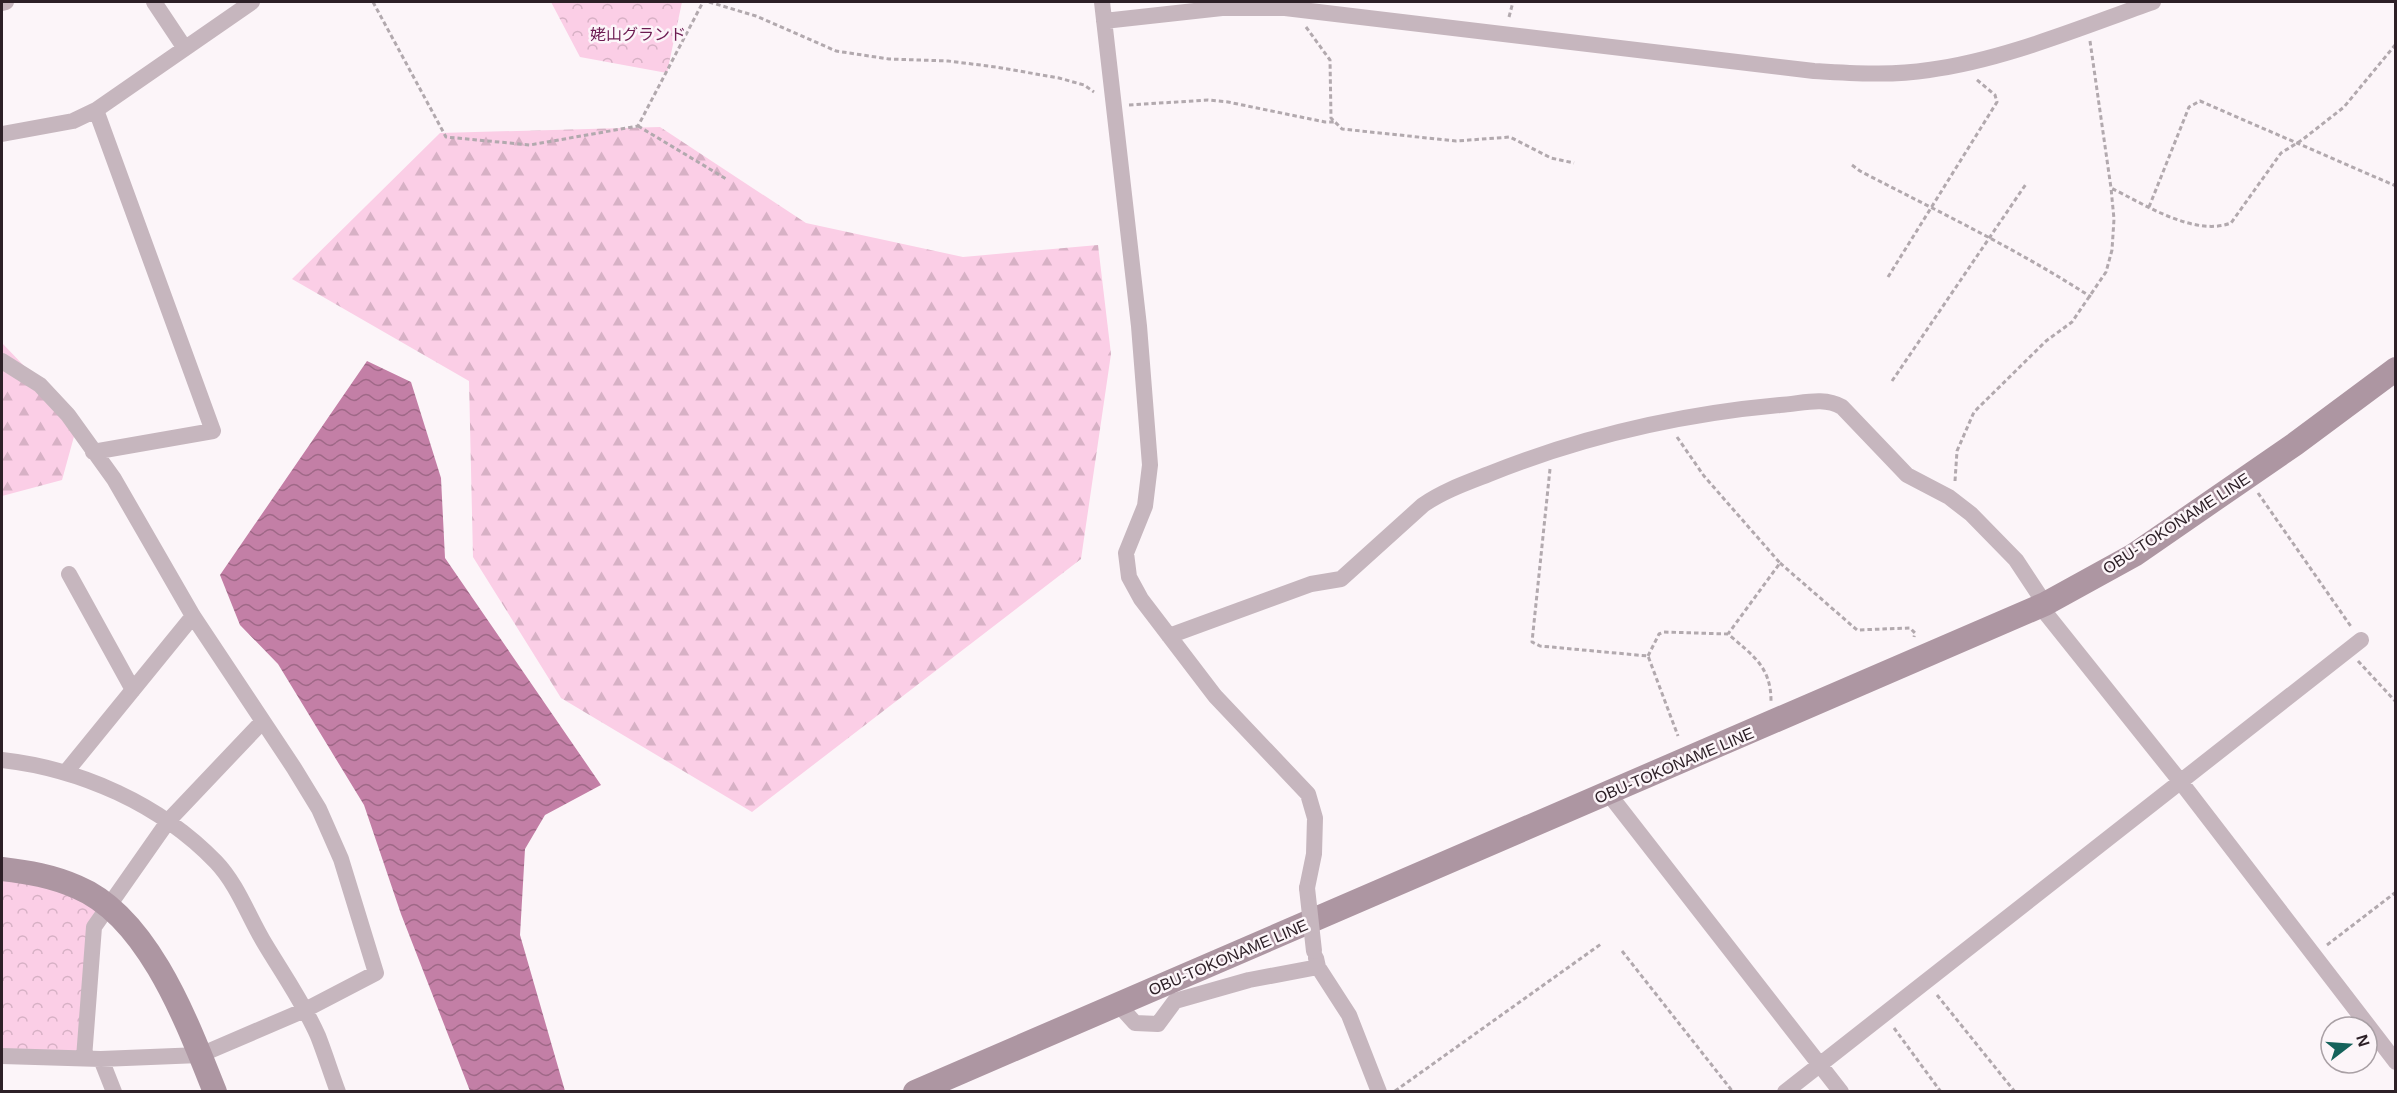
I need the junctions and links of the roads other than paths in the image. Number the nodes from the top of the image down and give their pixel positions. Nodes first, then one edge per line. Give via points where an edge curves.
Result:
1 (6, 2) edge
2 (154, 2) edge
3 (252, 2) edge
4 (1102, 2) edge
5 (2152, 2) edge
6 (2, 3) edge
7 (1104, 21) junction
8 (184, 47) junction
9 (96, 110) junction
10 (2, 134) edge
11 (2, 361) edge
12 (2396, 369) edge
13 (93, 452) junction
14 (69, 574) dead end
15 (2042, 605) junction
16 (193, 616) junction
17 (1169, 636) junction
18 (2355, 645) road end
19 (133, 690) junction
20 (262, 722) junction
21 (2, 760) edge
22 (66, 772) junction
23 (2180, 782) junction
24 (1608, 793) junction
25 (169, 820) junction
26 (2, 869) edge
27 (110, 907) junction
28 (1316, 959) junction
29 (1118, 1004) junction
30 (304, 1010) junction
31 (200, 1055) junction
32 (2, 1056) edge
33 (84, 1058) junction
34 (101, 1059) junction
35 (2396, 1062) edge
36 (1820, 1065) junction
37 (114, 1092) edge
38 (215, 1092) edge
39 (338, 1092) edge
40 (915, 1092) edge
41 (1379, 1092) edge
42 (1785, 1092) edge
43 (1841, 1092) edge

1 - 6 street
2 - 8 street
3 - 8 street
4 - 7 street
5 - 7 street via 1960,64 1896,74 1814,71 1301,10 1222,8
7 - 17 street via 1150,465 1145,506 1126,553 1129,577
8 - 9 street
9 - 10 street via 73,121
9 - 13 street via 213,430
11 - 13 street via 40,385 68,415
12 - 15 main road, OBU-TOKONAME LINE via 2134,555
13 - 16 street via 114,479
14 - 19 street
15 - 17 street via 2016,560 1971,514 1949,497 1907,475 1833,402 1818,401 1735,410 1550,452 1437,495 1341,579 1311,584
15 - 23 street
15 - 24 main road, OBU-TOKONAME LINE
16 - 19 street
16 - 20 street
17 - 28 street, bridge via 1215,696 1308,794 1315,818 1314,854 1306,888
18 - 23 street
19 - 22 street
20 - 25 street
20 - 30 street via 323,819 341,859 376,973
21 - 22 street
22 - 25 street
23 - 35 street
23 - 36 street
24 - 29 main road, OBU-TOKONAME LINE
24 - 36 street
25 - 27 street
25 - 30 street via 218,863
26 - 27 main road via 35,872 79,887
27 - 31 main road via 159,967 194,1035
27 - 33 street via 94,927
28 - 29 street via 1175,1001 1158,1024 1135,1023
28 - 41 street via 1349,1015
29 - 40 main road, OBU-TOKONAME LINE
30 - 31 street
30 - 39 street
31 - 34 street
31 - 38 main road
32 - 33 street
33 - 34 street
34 - 37 street
36 - 42 street
36 - 43 street

